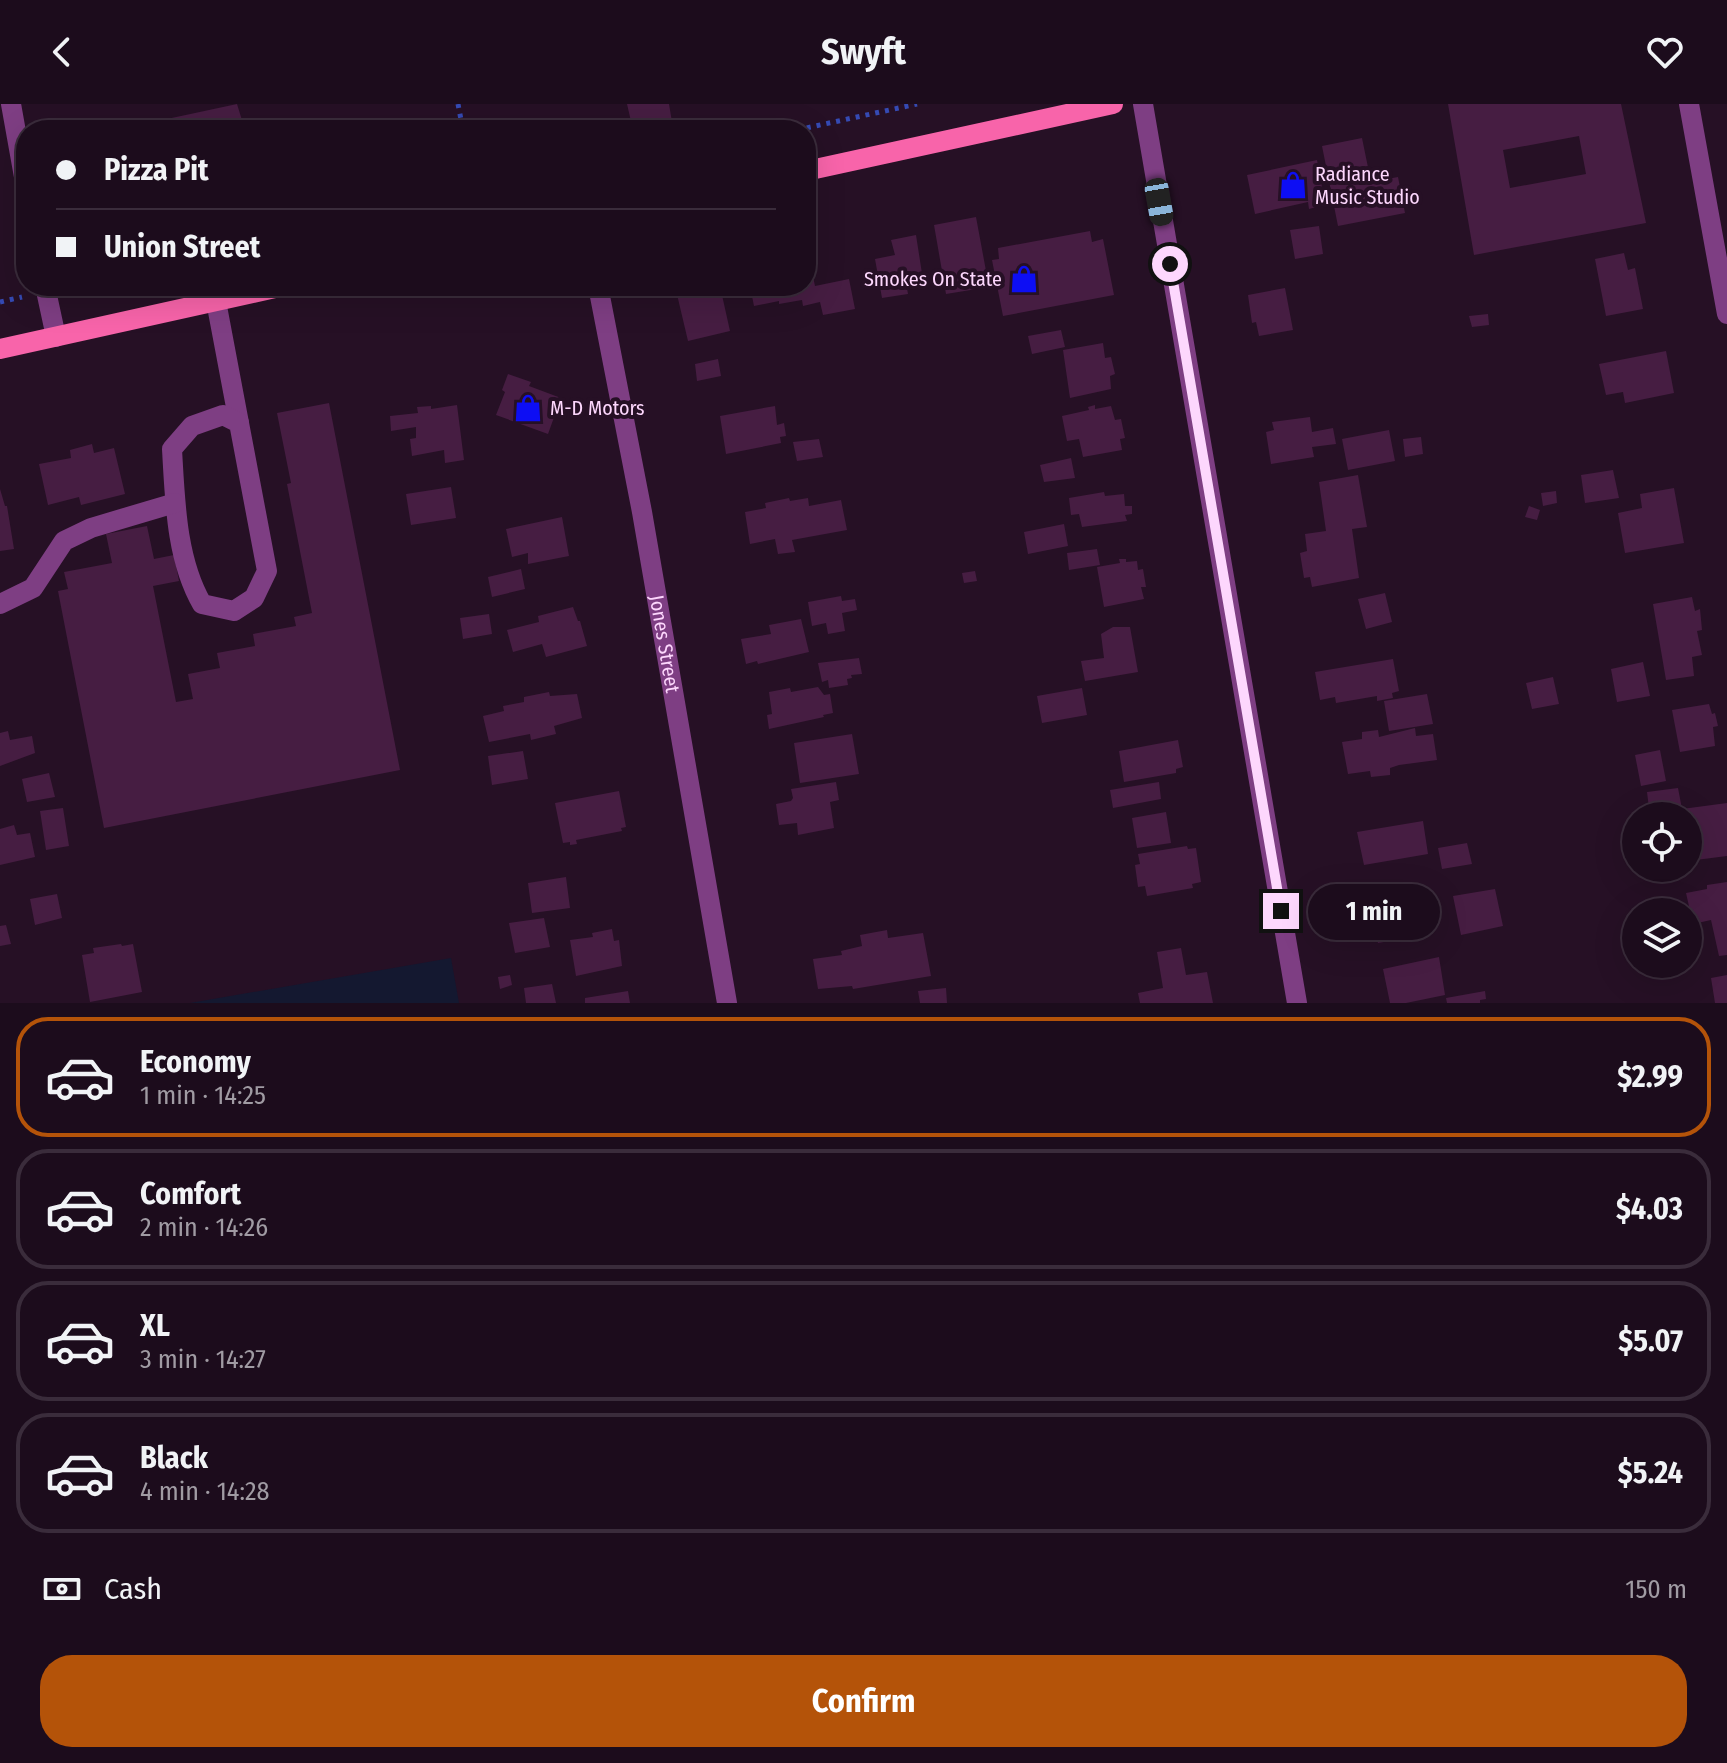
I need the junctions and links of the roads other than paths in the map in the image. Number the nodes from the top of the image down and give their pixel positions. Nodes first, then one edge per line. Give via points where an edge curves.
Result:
1 (11, 104) edge
2 (1113, 104) edge
3 (1143, 104) edge
4 (1689, 104) edge
5 (16, 132) edge
6 (816, 169) edge
7 (38, 296) edge
8 (239, 296) edge
9 (600, 296) edge
10 (216, 301) junction
11 (1727, 314) edge
12 (56, 337) junction
13 (0, 349) edge
14 (239, 423) junction
15 (175, 503) junction
16 (0, 604) edge
17 (727, 1003) edge
18 (1297, 1003) edge

1 - 5 street
2 - 6 main road
3 - 18 street
4 - 11 street
7 - 12 street
8 - 10 main road
9 - 17 street, Jones Street
10 - 12 main road
10 - 14 street
12 - 13 main road
14 - 15 street via 223,415 192,426 172,449
14 - 15 street via 267,571 254,598 234,611 202,604 191,584
15 - 16 street via 64,541 33,588

